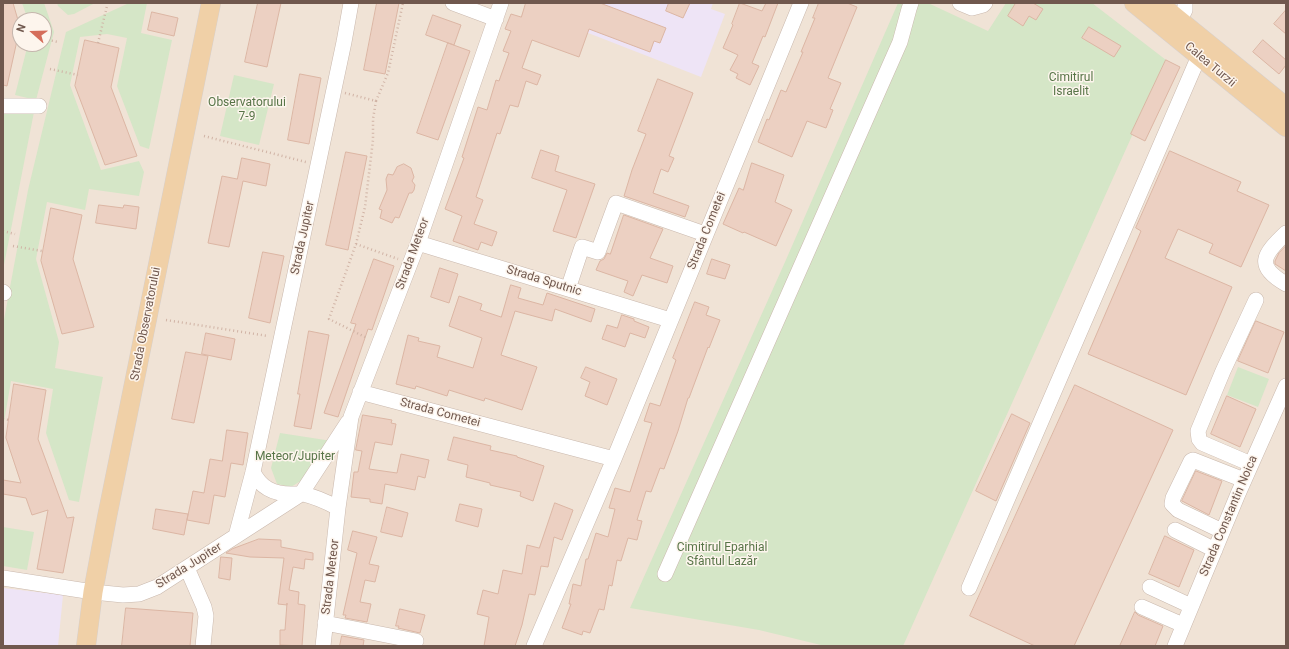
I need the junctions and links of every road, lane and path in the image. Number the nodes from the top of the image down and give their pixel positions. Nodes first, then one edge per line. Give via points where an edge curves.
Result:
1 (211, 3) edge
2 (351, 3) edge
3 (403, 3) edge
4 (452, 3) edge
5 (501, 3) edge
6 (801, 3) edge
7 (911, 3) edge
8 (960, 3) edge
9 (985, 3) edge
10 (1134, 3) edge
11 (1158, 3) edge
12 (107, 6) dead end
13 (1183, 12) edge
14 (496, 19) junction
15 (52, 41) edge
16 (58, 42) dead end
17 (98, 43) dead end
18 (1199, 56) junction
19 (50, 69) dead end
20 (78, 75) dead end
21 (334, 90) junction
22 (376, 101) junction
23 (3, 106) edge
24 (39, 106) dead end
25 (1286, 107) edge
26 (1286, 127) edge
27 (204, 136) dead end
28 (318, 165) junction
29 (3, 231) edge
30 (1286, 233) edge
31 (15, 234) dead end
32 (705, 234) junction
33 (418, 243) junction
34 (356, 244) junction
35 (13, 246) dead end
36 (42, 251) dead end
37 (410, 263) junction
38 (1286, 284) edge
39 (568, 289) junction
40 (1256, 300) dead end
41 (166, 320) dead end
42 (670, 320) junction
43 (282, 338) junction
44 (378, 344) junction
45 (1286, 386) edge
46 (360, 392) junction
47 (351, 417) junction
48 (3, 419) edge
49 (9, 420) dead end
50 (614, 459) junction
51 (1251, 464) junction
52 (254, 472) junction
53 (1244, 480) junction
54 (301, 494) junction
55 (338, 508) junction
56 (1175, 530) dead end
57 (1222, 531) junction
58 (236, 536) junction
59 (1214, 550) junction
60 (186, 568) junction
61 (665, 574) dead end
62 (3, 578) edge
63 (1150, 587) dead end
64 (969, 588) dead end
65 (93, 592) junction
66 (1191, 606) junction
67 (1142, 607) dead end
68 (325, 623) junction
69 (1183, 625) junction
70 (416, 640) dead end
71 (86, 646) edge
72 (203, 646) edge
73 (323, 646) edge
74 (534, 646) edge
75 (1175, 646) edge

1 - 65 main road, Strada Observatorului
2 - 21 street, Strada Jupiter
3 - 22 path via 388,73
4 - 14 street
5 - 14 street, Strada Meteor
6 - 32 street, Strada Cometei
7 - 61 street via 900,42
8 - 9 street via 972,8
10 - 18 main road, Calea Turzii
11 - 13 main road, Calea Turzii
12 - 17 path
13 - 25 main road, Calea Turzii
14 - 33 street, Strada Meteor
15 - 16 path
18 - 26 main road, Calea Turzii
18 - 64 street
19 - 20 path
21 - 22 path
21 - 28 street, Strada Jupiter
22 - 34 path via 366,207
23 - 24 street
27 - 28 path
28 - 43 street, Strada Jupiter
29 - 31 path
30 - 38 street via 1267,254 1265,261 1266,268 1272,275
32 - 39 street via 616,203 598,252 582,247
32 - 42 street, Strada Cometei
33 - 37 street, Strada Meteor
33 - 39 street, Strada Sputnic
34 - 37 path
34 - 44 path via 329,319
35 - 36 path
37 - 44 street, Strada Meteor
39 - 42 street, Strada Sputnic
40 - 51 street via 1198,431 1202,443
41 - 43 path
42 - 50 street, Strada Cometei
43 - 52 street, Strada Jupiter
44 - 46 street, Strada Meteor
45 - 51 street, Strada Constantin Noica
46 - 47 street, Strada Meteor
46 - 50 street, Strada Cometei
47 - 54 street, Strada Jupiter
47 - 55 street, Strada Meteor
48 - 49 path
50 - 74 street, Strada Cometei
51 - 53 street, Strada Constantin Noica
52 - 54 street via 261,484 276,493
52 - 58 street, Strada Jupiter
53 - 57 street, Strada Constantin Noica
53 - 57 street via 1193,460 1173,498 1172,504 1178,510
54 - 55 street via 322,499
54 - 58 street, Strada Jupiter
55 - 68 street, Strada Meteor
56 - 59 street
57 - 59 street, Strada Constantin Noica
58 - 60 street, Strada Jupiter
59 - 66 street, Strada Constantin Noica
60 - 65 street, Strada Jupiter via 157,588 139,594
60 - 72 street via 201,598 206,616
62 - 65 street, Strada Jupiter
63 - 66 street
65 - 71 main road, Strada Observatorului
66 - 69 street, Strada Constantin Noica
67 - 69 street
68 - 70 street
68 - 73 street, Strada Meteor
69 - 75 street, Strada Constantin Noica

